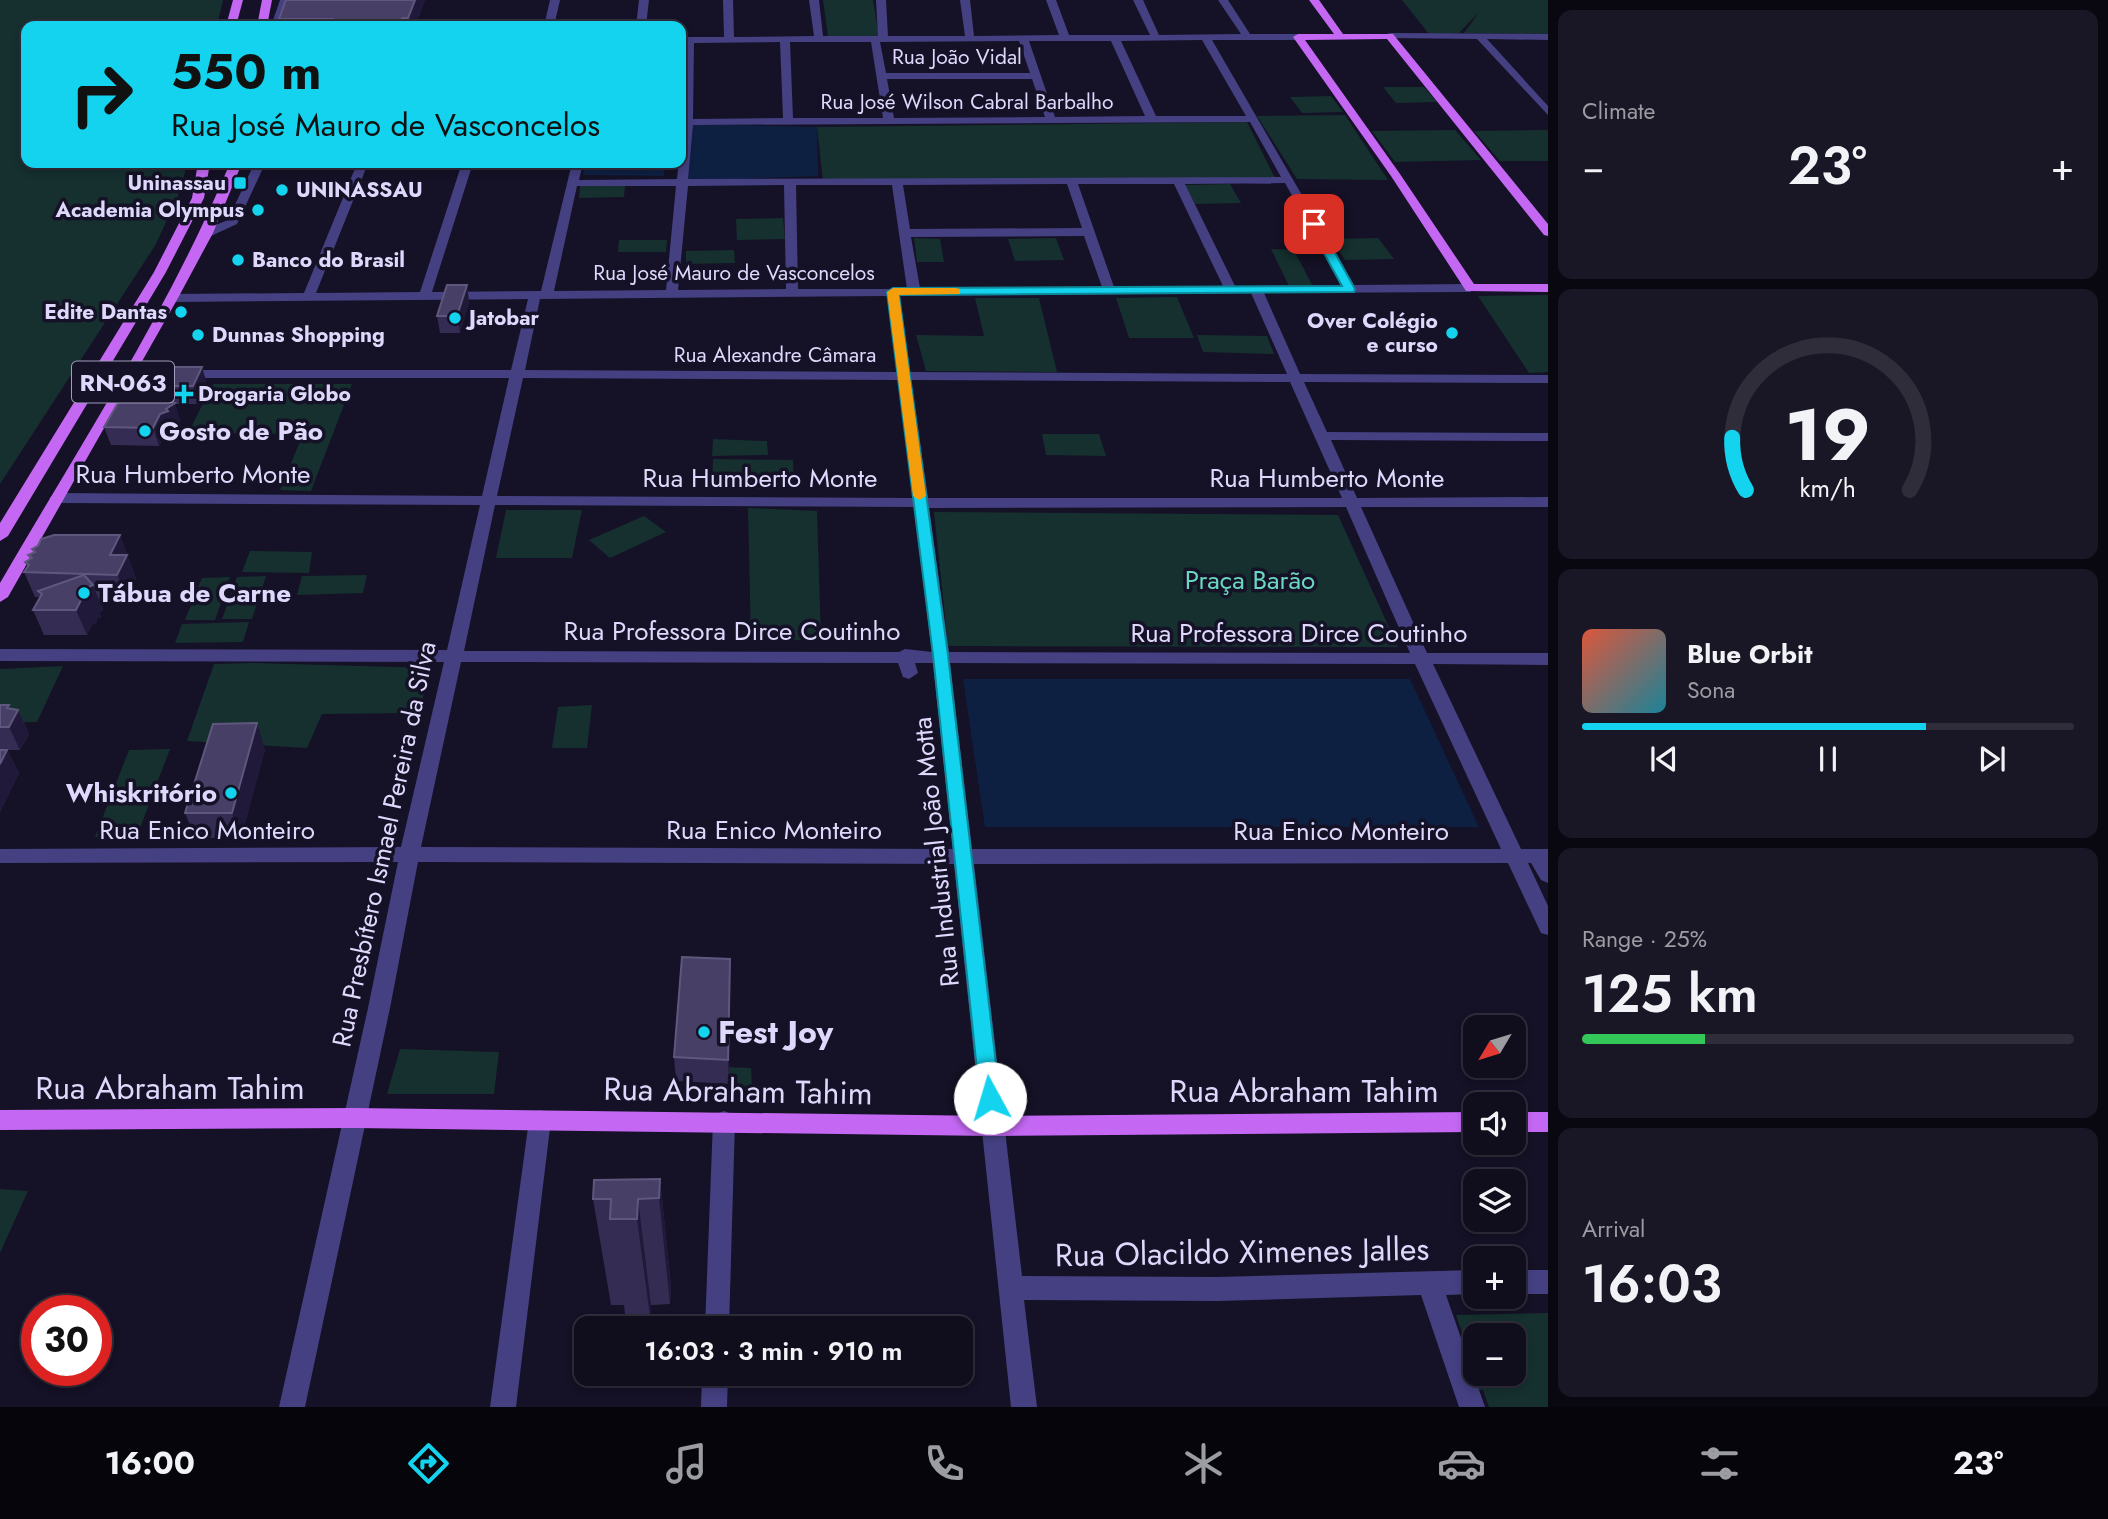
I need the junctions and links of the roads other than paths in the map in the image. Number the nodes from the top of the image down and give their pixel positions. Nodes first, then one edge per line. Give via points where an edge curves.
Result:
1 (238, 0) edge
2 (267, 0) edge
3 (285, 0) edge
4 (555, 0) edge
5 (645, 0) edge
6 (728, 0) edge
7 (814, 0) edge
8 (881, 0) edge
9 (965, 0) edge
10 (1051, 0) edge
11 (1138, 0) edge
12 (1223, 0) edge
13 (1314, 0) edge
14 (232, 21) edge
15 (263, 21) edge
16 (278, 21) edge
17 (550, 21) edge
18 (641, 21) edge
19 (1390, 36) junction
20 (1479, 36) junction
21 (1156, 37) junction
22 (1205, 37) junction
23 (1247, 37) junction
24 (1298, 37) junction
25 (1341, 37) junction
26 (1548, 37) edge
27 (970, 38) junction
28 (1023, 38) junction
29 (1065, 38) junction
30 (1115, 38) junction
31 (729, 39) junction
32 (785, 39) junction
33 (819, 39) junction
34 (879, 39) junction
35 (686, 40) edge
36 (880, 76) junction
37 (1034, 76) junction
38 (1548, 112) edge
39 (1254, 119) junction
40 (1051, 120) junction
41 (1152, 120) junction
42 (889, 121) junction
43 (686, 122) edge
44 (788, 122) junction
45 (203, 168) edge
46 (234, 168) edge
47 (258, 168) edge
48 (361, 168) edge
49 (466, 168) edge
50 (576, 168) edge
51 (683, 168) edge
52 (1289, 180) junction
53 (790, 181) junction
54 (897, 181) junction
55 (1071, 181) junction
56 (1178, 181) junction
57 (682, 182) junction
58 (573, 183) junction
59 (1088, 232) junction
60 (1548, 232) edge
61 (207, 233) junction
62 (904, 233) junction
63 (1471, 288) junction
64 (1548, 288) edge
65 (1350, 289) junction
66 (1231, 290) junction
67 (1256, 290) junction
68 (672, 292) junction
69 (792, 292) junction
70 (893, 292) junction
71 (914, 292) junction
72 (1110, 292) junction
73 (541, 294) junction
74 (425, 295) junction
75 (309, 296) junction
76 (172, 298) junction
77 (517, 373) junction
78 (127, 374) junction
79 (904, 377) junction
80 (1295, 378) junction
81 (1548, 379) edge
82 (1322, 436) junction
83 (1548, 437) edge
84 (57, 498) junction
85 (488, 501) junction
86 (1352, 502) junction
87 (1548, 502) edge
88 (920, 503) junction
89 (0, 536) edge
90 (0, 597) edge
91 (0, 655) edge
92 (941, 655) junction
93 (454, 656) junction
94 (905, 656) junction
95 (1421, 658) junction
96 (1548, 659) edge
97 (909, 673) dead end
98 (0, 856) edge
99 (409, 856) junction
100 (1515, 856) junction
101 (1543, 856) edge
102 (964, 857) junction
103 (1548, 875) edge
104 (1548, 927) edge
105 (355, 1118) junction
106 (0, 1120) edge
107 (540, 1120) junction
108 (724, 1121) junction
109 (1463, 1122) edge
110 (1526, 1122) edge
111 (1548, 1122) edge
112 (993, 1126) junction
113 (1429, 1282) junction
114 (1463, 1282) edge
115 (1526, 1282) edge
116 (1548, 1282) edge
117 (1010, 1288) junction
118 (717, 1316) edge
119 (715, 1386) edge
120 (292, 1407) edge
121 (503, 1407) edge
122 (714, 1407) edge
123 (1024, 1407) edge
124 (1472, 1407) edge

1 - 14 main road
2 - 15 main road
3 - 16 street
4 - 17 street
5 - 18 street
6 - 31 street
7 - 33 street
8 - 34 street
9 - 27 street
10 - 29 street
11 - 21 street
12 - 23 street
13 - 25 main road
19 - 20 street
19 - 25 main road
19 - 60 main road
20 - 26 street
20 - 38 street
21 - 22 street
21 - 30 street
22 - 23 street
22 - 39 street
23 - 24 street
24 - 25 main road
24 - 63 main road
27 - 28 street
27 - 34 street
28 - 29 street
28 - 37 street
29 - 30 street
30 - 41 street
31 - 32 street
31 - 35 street
32 - 33 street
32 - 44 street
33 - 34 street
34 - 36 street
36 - 37 street, Rua João Vidal
36 - 42 street
37 - 40 street
39 - 41 street, Rua José Wilson Cabral Barbalho
39 - 52 street
40 - 41 street, Rua José Wilson Cabral Barbalho
40 - 42 street, Rua José Wilson Cabral Barbalho
42 - 44 street, Rua José Wilson Cabral Barbalho
43 - 44 street, Rua José Wilson Cabral Barbalho
45 - 89 main road, RN-063 via 198,198 160,272
46 - 61 main road, RN-063
47 - 61 street via 233,222
48 - 75 street
49 - 74 street
50 - 58 street, Rua Presbítero Ismael Pereira da Silva
51 - 57 street
52 - 56 street
52 - 65 street
53 - 54 street
53 - 57 street
53 - 69 street
54 - 55 street
54 - 62 street
55 - 56 street
55 - 59 street
56 - 66 street
57 - 58 street
57 - 68 street
58 - 73 street, Rua Presbítero Ismael Pereira da Silva
59 - 62 street
59 - 72 street
61 - 76 main road, RN-063
62 - 71 street
63 - 64 main road, Rua José Mauro de Vasconcelos
63 - 65 street, Rua José Mauro de Vasconcelos
65 - 67 street, Rua José Mauro de Vasconcelos
66 - 67 street, Rua José Mauro de Vasconcelos
66 - 72 street, Rua José Mauro de Vasconcelos
67 - 80 street
68 - 69 street, Rua José Mauro de Vasconcelos via 765,298
68 - 73 street, Rua José Mauro de Vasconcelos
69 - 70 street, Rua José Mauro de Vasconcelos
70 - 71 street, Rua José Mauro de Vasconcelos
70 - 79 street, Rua Industrial João Motta
71 - 72 street, Rua José Mauro de Vasconcelos
73 - 74 street, Rua José Mauro de Vasconcelos
73 - 77 street, Rua Presbítero Ismael Pereira da Silva
74 - 75 street, Rua José Mauro de Vasconcelos
75 - 76 street, Rua José Mauro de Vasconcelos
76 - 78 main road, RN-063
77 - 78 street, Rua Alexandre Câmara
77 - 79 street, Rua Alexandre Câmara via 790,382 808,377
77 - 85 street, Rua Presbítero Ismael Pereira da Silva
78 - 84 main road, RN-063
79 - 80 street, Rua Alexandre Câmara
79 - 88 street, Rua Industrial João Motta
80 - 81 street, Rua Alexandre Câmara
80 - 82 street
82 - 83 street
82 - 86 street
84 - 85 street, Rua Humberto Monte
84 - 90 main road, RN-063
85 - 88 street, Rua Humberto Monte
85 - 93 street, Rua Presbítero Ismael Pereira da Silva
86 - 87 street, Rua Humberto Monte
86 - 88 street, Rua Humberto Monte
86 - 95 street
88 - 92 street, Rua Industrial João Motta
91 - 93 street, Rua Professora Dirce Coutinho
92 - 94 street, Rua Professora Dirce Coutinho
92 - 95 street, Rua Professora Dirce Coutinho
92 - 102 street, Rua Industrial João Motta
93 - 94 street, Rua Professora Dirce Coutinho
93 - 99 street, Rua Presbítero Ismael Pereira da Silva
94 - 97 street
95 - 96 street, Rua Professora Dirce Coutinho
95 - 100 street
98 - 99 street, Rua Enico Monteiro
99 - 102 street, Rua Enico Monteiro
99 - 105 street, Rua Presbítero Ismael Pereira da Silva
100 - 101 street, Rua Enico Monteiro
100 - 102 street, Rua Enico Monteiro
100 - 104 street
101 - 103 street
102 - 112 street, Rua Industrial João Motta
105 - 106 main road, Rua Abraham Tahim
105 - 107 main road, Rua Abraham Tahim
105 - 120 street, Rua Presbítero Ismael Pereira da Silva
107 - 108 main road, Rua Abraham Tahim
107 - 121 street
108 - 112 main road, Rua Abraham Tahim
108 - 118 street
109 - 112 main road, Rua Abraham Tahim
110 - 111 main road
112 - 117 street, Rua Industrial João Motta
113 - 114 street, Rua Olacildo Ximenes Jalles
113 - 117 street, Rua Olacildo Ximenes Jalles via 1217,1289
113 - 124 street
115 - 116 street
117 - 123 street, Rua Industrial João Motta
119 - 122 street

